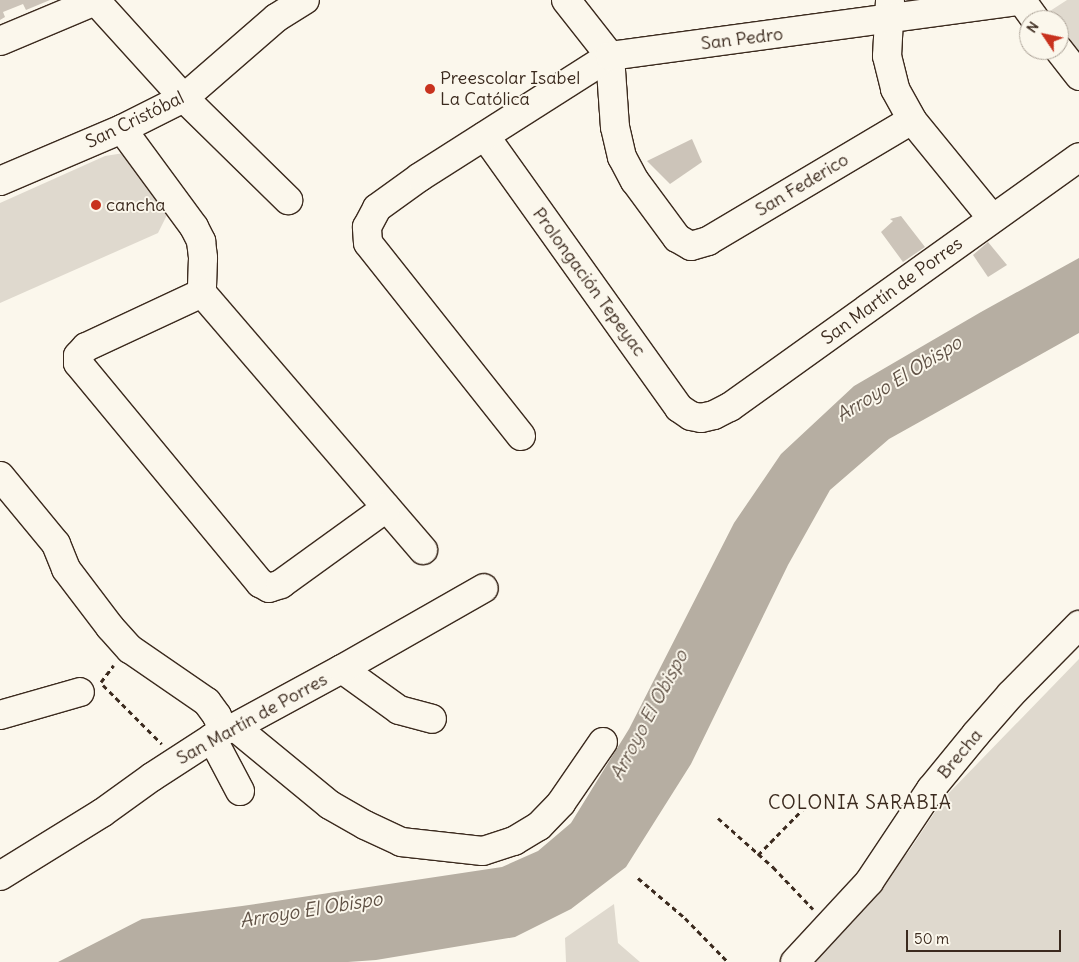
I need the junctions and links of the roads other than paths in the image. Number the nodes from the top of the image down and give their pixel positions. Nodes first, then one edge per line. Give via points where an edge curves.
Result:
1 (95, 0) edge
2 (305, 0) edge
3 (566, 0) edge
4 (1027, 7) edge
5 (889, 10) edge
6 (0, 40) edge
7 (610, 56) junction
8 (1067, 60) edge
9 (1079, 76) edge
10 (184, 98) junction
11 (912, 120) junction
12 (122, 129) junction
13 (485, 136) junction
14 (1079, 157) edge
15 (0, 181) edge
16 (288, 200) dead end
17 (992, 218) junction
18 (202, 293) junction
19 (701, 418) joint
20 (521, 436) dead end
21 (0, 476) edge
22 (386, 508) junction
23 (423, 550) dead end
24 (484, 588) dead end
25 (1079, 625) edge
26 (342, 669) junction
27 (90, 688) road end
28 (5, 705) edge
29 (432, 719) dead end
30 (223, 732) junction
31 (603, 742) dead end
32 (240, 791) dead end
33 (0, 876) edge
34 (795, 962) edge

1 - 6 street
1 - 10 street
2 - 10 street, San Cristóbal via 276,18
3 - 7 street
4 - 5 street, San Pedro
5 - 7 street, San Pedro
5 - 11 street via 887,56 890,74
7 - 11 street, San Federico via 614,127 622,157 635,181 677,238 691,246 708,241
7 - 13 street, San Pedro
8 - 9 street
10 - 12 street, San Cristóbal
10 - 16 street
11 - 17 street
12 - 15 street, San Cristóbal
12 - 18 street via 194,227 203,258
13 - 19 street, Prolongación Tepeyac via 679,408
13 - 20 street, San Pedro via 377,208 367,227 368,243
14 - 17 street, San Martín de Porres
17 - 19 street, San Martín de Porres via 730,407 714,416
18 - 22 street
18 - 22 street via 86,346 78,356 78,363 260,582 269,588 281,584
21 - 30 street via 56,544 66,569 86,597 130,649 207,702 218,716
22 - 23 street
24 - 26 street, San Martín de Porres
25 - 34 street, Brecha via 976,734 931,788 869,882
26 - 29 street via 399,710
26 - 30 street, San Martín de Porres
27 - 28 street
30 - 31 street via 330,805 401,842 483,851 514,841 539,826 561,803
30 - 32 street
30 - 33 street, San Martín de Porres

